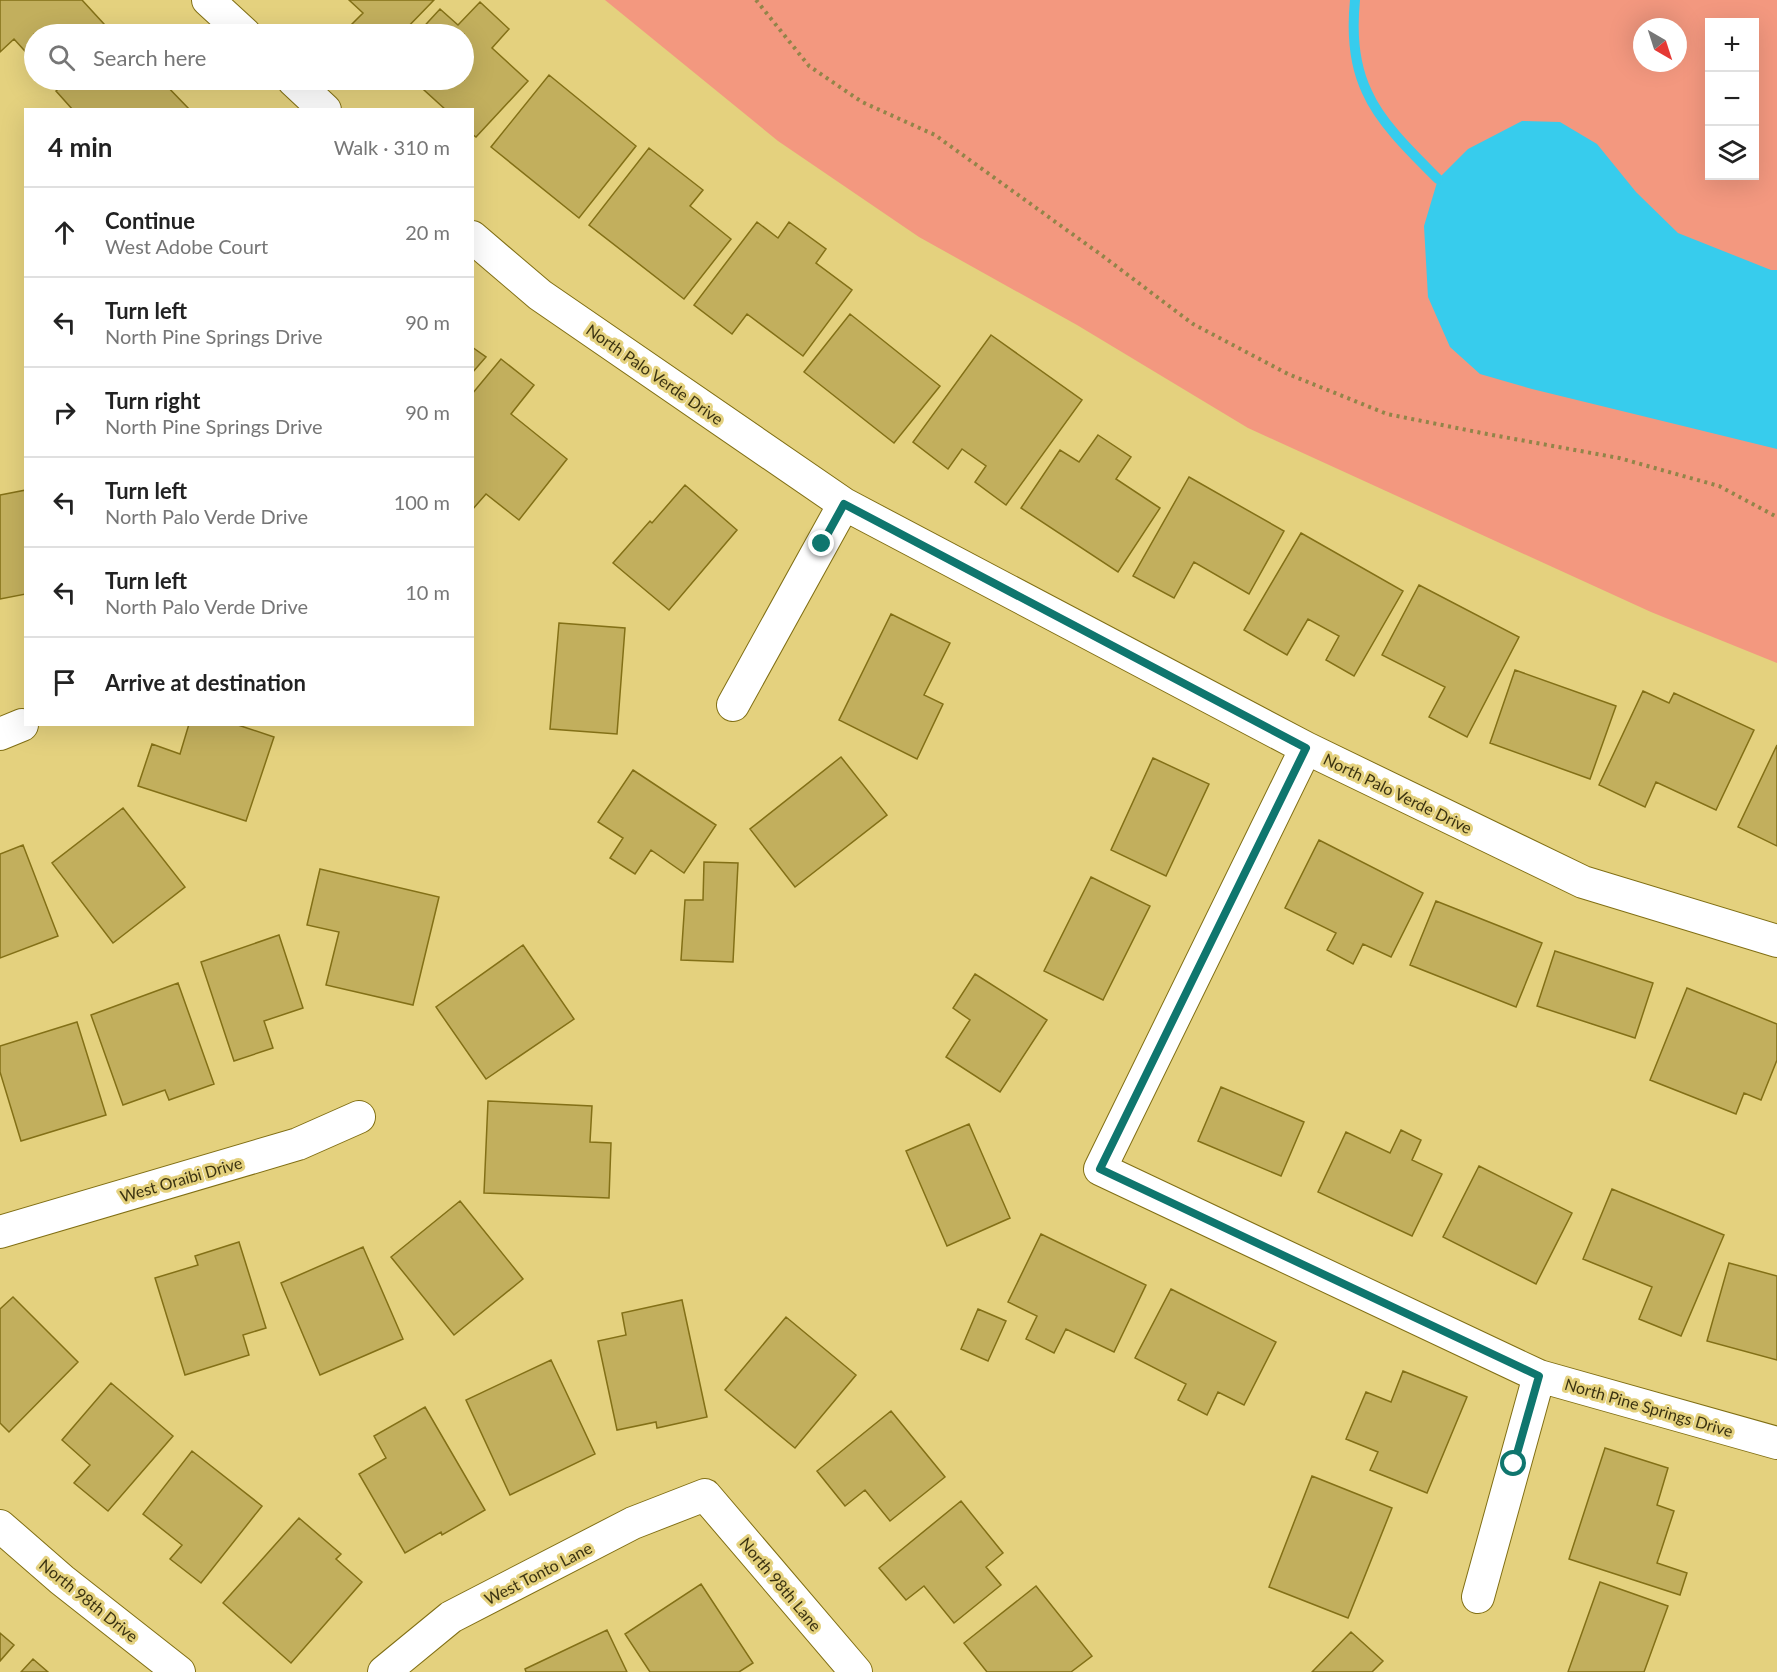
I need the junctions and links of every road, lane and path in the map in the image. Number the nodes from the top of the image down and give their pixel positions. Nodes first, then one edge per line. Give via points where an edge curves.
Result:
1 (208, 0) edge
2 (756, 0) edge
3 (234, 24) edge
4 (304, 90) edge
5 (323, 108) edge
6 (474, 239) edge
7 (844, 504) junction
8 (1777, 517) edge
9 (733, 705) dead end
10 (1306, 748) junction
11 (1777, 941) edge
12 (359, 1117) dead end
13 (0, 1232) edge
14 (1539, 1376) junction
15 (1777, 1443) edge
16 (705, 1495) joint
17 (0, 1526) edge
18 (1478, 1597) dead end
19 (179, 1672) edge
20 (384, 1672) edge
21 (856, 1672) edge

1 - 3 street
2 - 8 path via 809,66 862,102 935,135 1192,324 1288,374 1388,414 1619,458 1719,486
4 - 5 street
6 - 7 street, North Palo Verde Drive via 540,295
7 - 9 street
7 - 10 street, North Palo Verde Drive
10 - 11 street, North Palo Verde Drive via 1583,882
10 - 14 street, North Pine Springs Drive via 1100,1169
12 - 13 street, West Oraibi Drive via 298,1144
14 - 15 street, North Pine Springs Drive
14 - 18 street
16 - 20 street, West Tonto Lane via 633,1524 451,1617
16 - 21 street, North 98th Lane
17 - 19 street, North 98th Drive

